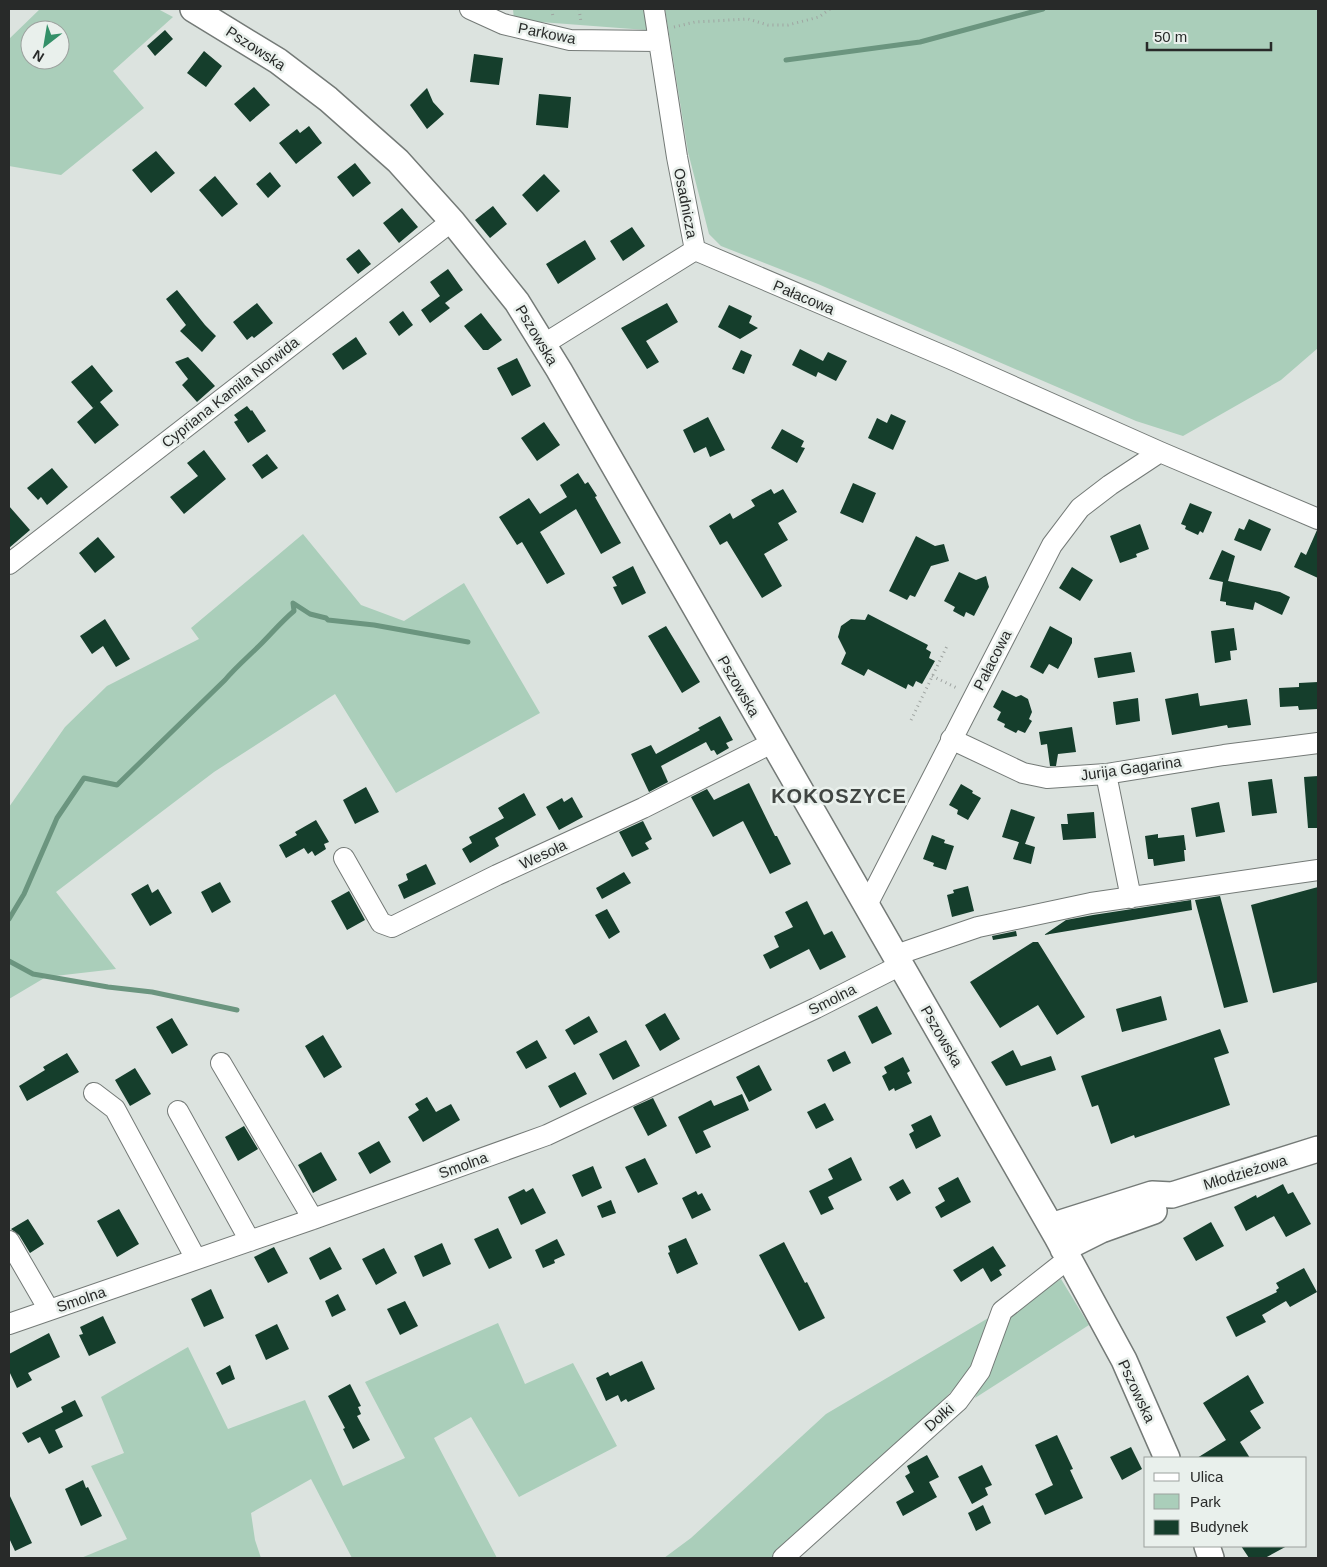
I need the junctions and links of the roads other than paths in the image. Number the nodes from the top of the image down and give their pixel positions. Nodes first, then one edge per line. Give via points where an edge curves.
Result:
1 (193, 9) edge
2 (470, 9) edge
3 (654, 9) edge
4 (502, 16) edge
5 (657, 38) junction
6 (452, 221) junction
7 (695, 250) junction
8 (544, 344) junction
9 (1160, 452) junction
10 (1318, 519) edge
11 (9, 564) edge
12 (951, 739) junction
13 (772, 743) junction
14 (1318, 743) edge
15 (1106, 774) junction
16 (344, 858) dead end
17 (1318, 870) edge
18 (1130, 898) junction
19 (867, 904) junction
20 (898, 960) junction
21 (221, 1063) dead end
22 (94, 1093) dead end
23 (178, 1111) dead end
24 (1318, 1149) edge
25 (1172, 1195) junction
26 (313, 1219) junction
27 (1051, 1226) junction
28 (9, 1241) edge
29 (250, 1241) junction
30 (1066, 1254) junction
31 (196, 1259) junction
32 (49, 1310) junction
33 (9, 1324) edge
34 (1168, 1457) edge
35 (783, 1558) edge

1 - 6 main road, Pszowska via 278,62 328,99 398,161
2 - 4 street, Parkowa
3 - 5 street, Osadnicza
4 - 5 street, Parkowa via 570,40
5 - 7 street, Osadnicza
6 - 8 main road, Pszowska via 517,302
6 - 11 street, Cypriana Kamila Norwida
7 - 8 street, Osadnicza
7 - 9 street, Pałacowa
8 - 13 main road, Pszowska
9 - 10 street, Pałacowa
9 - 12 street, Pałacowa via 1080,508 1052,545
12 - 15 street, Jurija Gagarina via 1022,773 1047,778
12 - 19 street, Pałacowa
13 - 16 street, Wesoła via 392,927 381,923
13 - 19 main road, Pszowska
14 - 15 street, Jurija Gagarina
15 - 18 street
17 - 18 street, Smolna
18 - 20 street, Smolna via 978,927
19 - 20 main road, Pszowska
20 - 26 street, Smolna via 808,1012 547,1135
20 - 27 main road, Pszowska
21 - 26 street
22 - 31 street via 115,1110
23 - 29 street
24 - 25 main road, Młodzieżowa
25 - 27 main road, Młodzieżowa via 1152,1194
25 - 30 main road, Młodzieżowa via 1161,1209 1106,1228
26 - 29 street, Smolna
27 - 30 main road, Pszowska
28 - 32 street
29 - 31 street, Smolna
30 - 34 main road, Pszowska via 1124,1360
30 - 35 street, Dołki via 1002,1310 980,1372 958,1401
31 - 32 street, Smolna
32 - 33 street, Smolna

